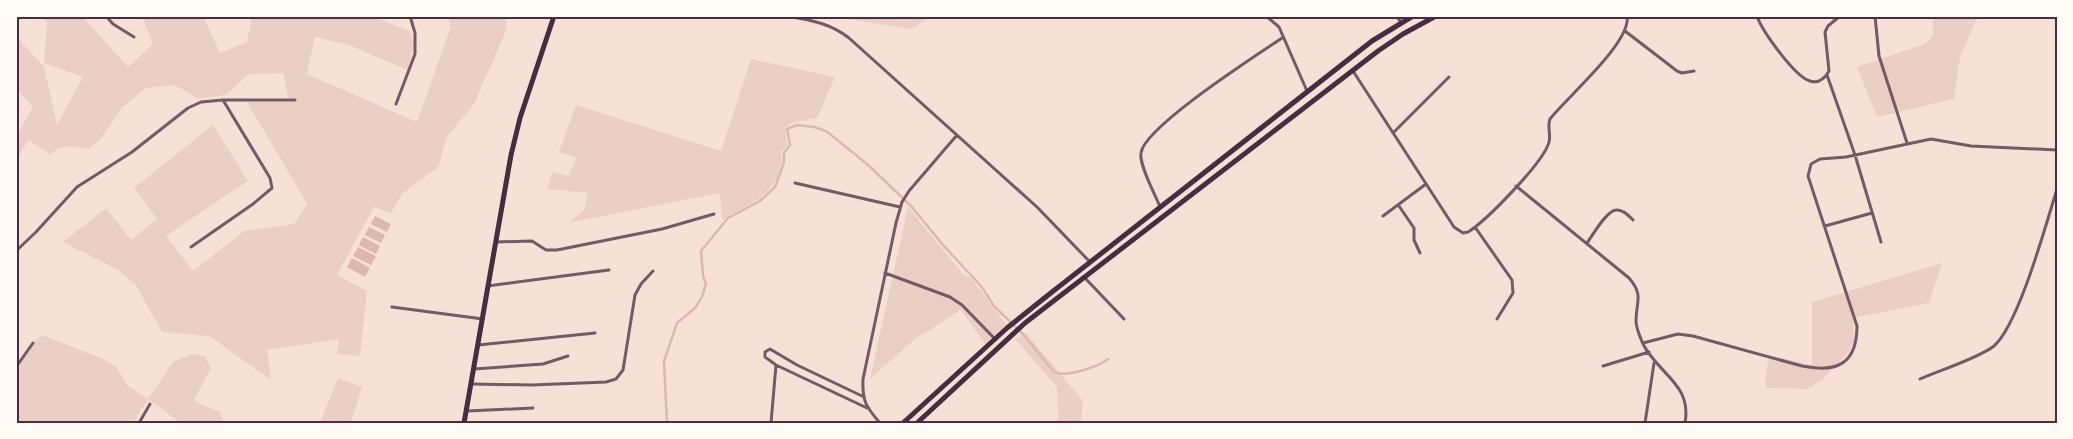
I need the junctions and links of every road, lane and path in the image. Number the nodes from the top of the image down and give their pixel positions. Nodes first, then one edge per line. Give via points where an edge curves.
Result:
1 (106, 16) edge
2 (410, 16) edge
3 (554, 16) edge
4 (787, 16) edge
5 (1266, 16) edge
6 (1396, 16) edge
7 (1413, 16) edge
8 (1436, 16) edge
9 (1626, 16) edge
10 (1757, 16) edge
11 (1840, 16) edge
12 (1874, 16) edge
13 (1401, 22) junction
14 (1625, 31) junction
15 (134, 37) dead end
16 (1282, 38) junction
17 (1352, 70) junction
18 (1694, 71) dead end
19 (1827, 76) junction
20 (1449, 77) dead end
21 (1307, 92) junction
22 (223, 100) junction
23 (295, 100) dead end
24 (396, 104) dead end
25 (1282, 112) junction
26 (1288, 120) junction
27 (1393, 133) junction
28 (957, 134) junction
29 (1908, 144) junction
30 (2057, 150) edge
31 (1855, 155) junction
32 (795, 183) dead end
33 (1426, 184) junction
34 (1516, 186) junction
35 (2057, 189) edge
36 (1399, 206) junction
37 (900, 207) junction
38 (1161, 208) junction
39 (1872, 213) junction
40 (714, 214) dead end
41 (1383, 216) dead end
42 (1633, 220) dead end
43 (1824, 226) junction
44 (1475, 227) junction
45 (495, 242) junction
46 (1881, 242) dead end
47 (1587, 243) junction
48 (191, 247) dead end
49 (16, 251) edge
50 (1420, 253) dead end
51 (1090, 262) junction
52 (609, 270) dead end
53 (653, 271) dead end
54 (885, 273) junction
55 (1085, 278) junction
56 (488, 286) junction
57 (1046, 296) junction
58 (1052, 302) junction
59 (392, 307) dead end
60 (483, 319) junction
61 (1124, 319) dead end
62 (1497, 319) dead end
63 (595, 333) dead end
64 (996, 339) junction
65 (33, 343) dead end
66 (1643, 343) junction
67 (478, 345) junction
68 (1000, 345) junction
69 (1649, 352) junction
70 (568, 356) dead end
71 (1654, 362) junction
72 (776, 366) junction
73 (1603, 366) dead end
74 (16, 367) edge
75 (474, 369) junction
76 (1920, 379) dead end
77 (472, 384) junction
78 (862, 396) junction
79 (150, 404) dead end
80 (534, 408) dead end
81 (868, 408) junction
82 (467, 411) junction
83 (140, 421) edge
84 (146, 423) edge
85 (464, 423) edge
86 (771, 423) edge
87 (880, 423) edge
88 (903, 423) edge
89 (917, 423) edge
90 (1646, 423) edge
91 (1685, 423) edge

1 - 15 street via 112,24
2 - 24 street via 415,33 415,54
3 - 45 highway via 520,118
4 - 28 street via 838,29
5 - 16 street via 1279,27
6 - 13 street
7 - 13 highway
8 - 17 highway via 1403,34
9 - 14 street
10 - 19 street via 1800,75 1817,82
11 - 19 street via 1825,32 1830,66
12 - 29 street via 1879,56
13 - 21 highway
14 - 18 street via 1677,72
14 - 34 street via 1605,59 1550,119 1547,148
16 - 21 street
16 - 38 street via 1205,91 1150,136 1140,155
17 - 26 highway
17 - 27 street
19 - 31 street
20 - 27 street
21 - 25 highway
22 - 23 street
22 - 48 street via 270,178 272,188
22 - 49 street via 201,102 188,108 132,152 76,187
25 - 26 highway
25 - 38 highway
26 - 55 highway
27 - 33 street
28 - 37 street
28 - 51 street via 1037,207
29 - 30 street via 1931,139 1971,146
29 - 31 street
31 - 39 street
31 - 43 street via 1820,159 1809,167 1808,176
32 - 37 street
33 - 36 street
33 - 44 street via 1458,231 1468,232
34 - 44 street
34 - 47 street
35 - 76 street via 2016,309 1999,340 1982,353
36 - 41 street
36 - 50 street via 1414,228 1414,240
37 - 54 street
38 - 51 highway
39 - 43 street
39 - 46 street
40 - 45 street via 662,229 558,250 546,250 532,241
42 - 47 street via 1624,212 1612,212
43 - 66 street via 1857,326 1854,351 1841,365 1820,370 1678,334
44 - 62 street via 1512,280 1513,293
45 - 56 highway
47 - 66 street via 1636,286 1639,294 1636,322
51 - 57 highway
52 - 56 street
53 - 77 street via 635,295 623,370 616,379 573,384
54 - 64 street via 950,297
54 - 78 street
55 - 58 highway
55 - 61 street
56 - 60 highway
57 - 58 highway
57 - 64 highway
58 - 68 highway
59 - 60 street
60 - 67 highway
63 - 67 street
64 - 68 highway
64 - 88 highway
65 - 74 street
66 - 69 street
67 - 75 highway
68 - 89 highway
69 - 71 street
69 - 73 street
70 - 75 street via 543,364
71 - 90 street
71 - 91 street via 1684,395
72 - 78 street via 765,357 766,351 774,351
72 - 81 street
72 - 86 street
75 - 77 highway
77 - 82 highway
78 - 81 street
79 - 83 street
80 - 82 street
81 - 87 street
82 - 85 highway
83 - 84 street

